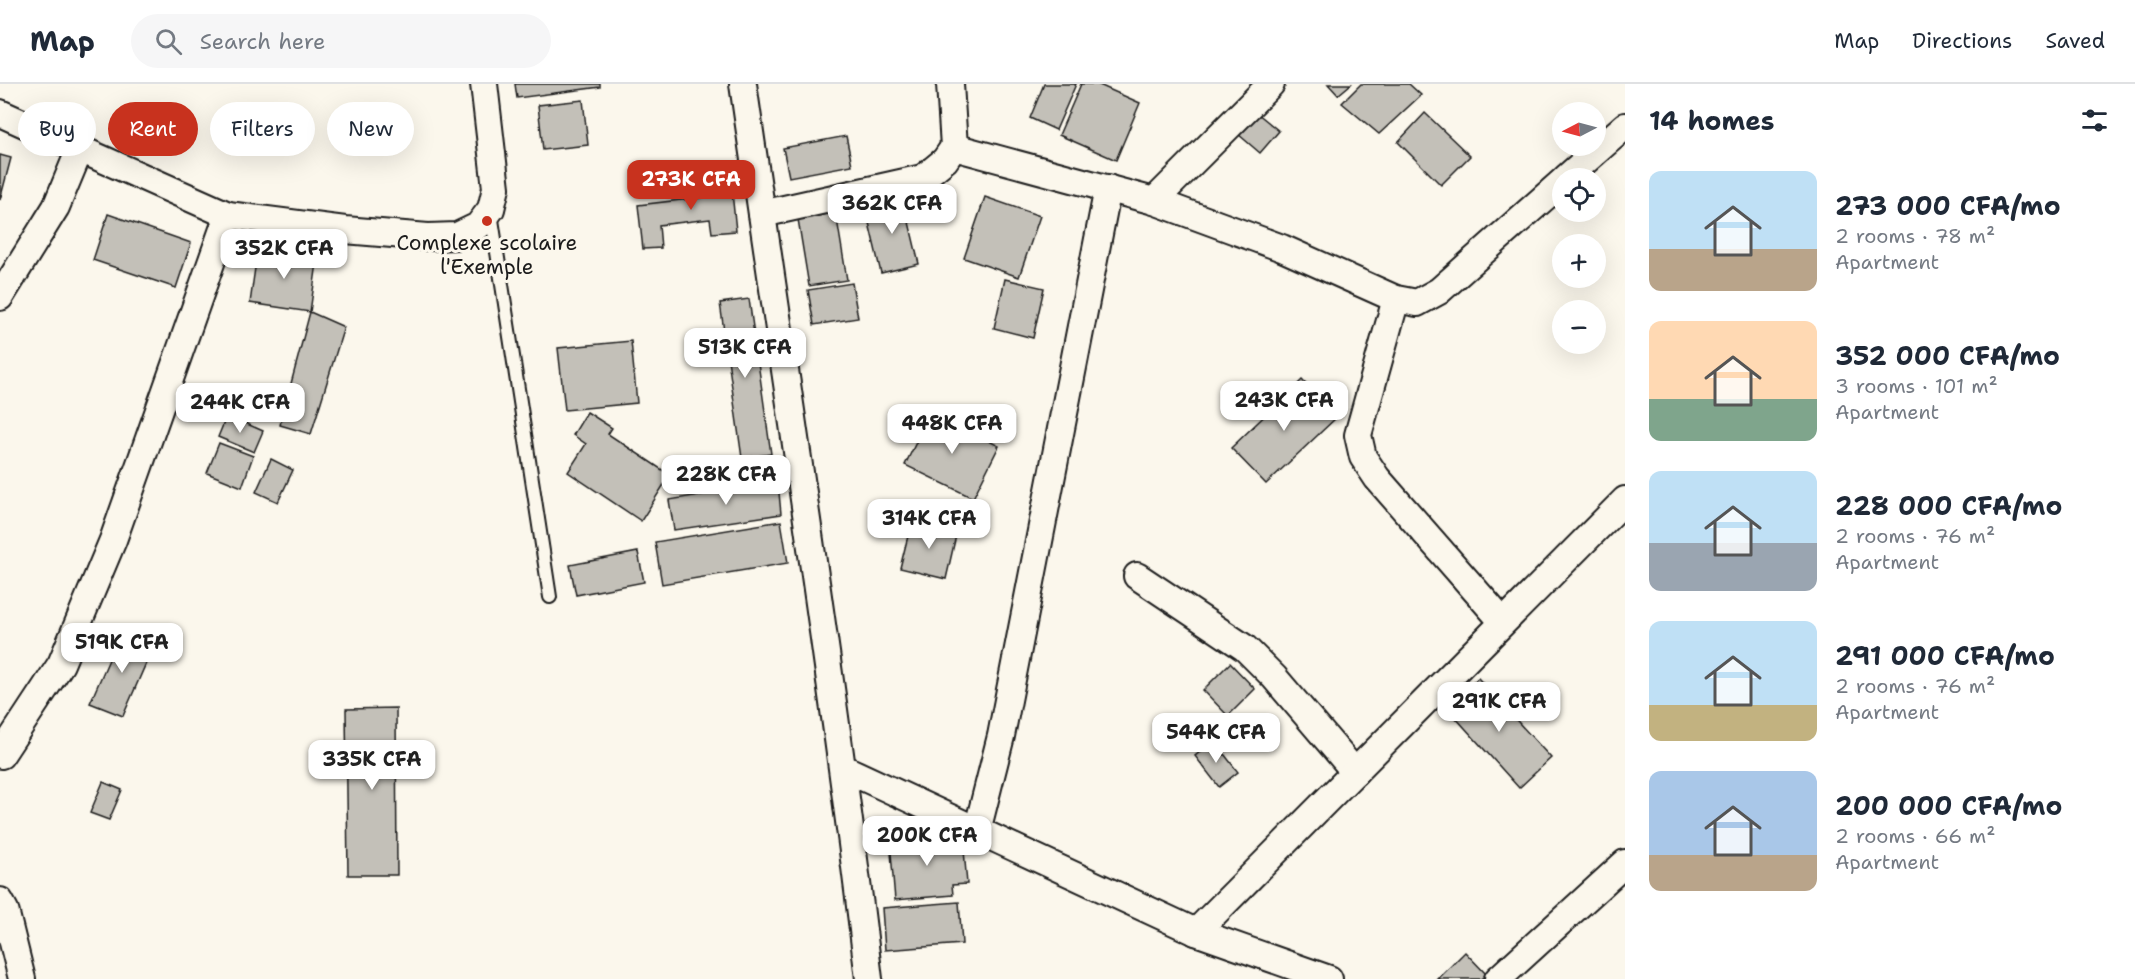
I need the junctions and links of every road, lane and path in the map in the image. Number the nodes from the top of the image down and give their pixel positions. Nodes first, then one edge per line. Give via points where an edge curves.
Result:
1 (484, 84) edge
2 (743, 84) edge
3 (950, 84) edge
4 (1271, 84) edge
5 (0, 113) edge
6 (18, 121) edge
7 (1625, 126) edge
8 (954, 147) junction
9 (77, 156) edge
10 (96, 156) edge
11 (1578, 168) edge
12 (1108, 188) junction
13 (1552, 191) edge
14 (1154, 201) junction
15 (491, 209) junction
16 (762, 214) junction
17 (228, 215) junction
18 (0, 297) edge
19 (1396, 299) junction
20 (1625, 500) edge
21 (1137, 576) dead end
22 (550, 597) dead end
23 (1503, 622) junction
24 (1, 755) edge
25 (843, 768) junction
26 (1355, 772) junction
27 (977, 831) junction
28 (1625, 863) edge
29 (0, 901) edge
30 (1196, 932) junction
31 (22, 979) edge
32 (869, 979) edge
33 (1329, 979) edge
34 (1498, 979) edge

1 - 15 street via 496,188
2 - 16 street
3 - 8 street
4 - 14 street
5 - 6 street
7 - 11 street
8 - 12 street
8 - 16 street via 923,178
9 - 18 street via 56,207
10 - 17 street
12 - 14 street
12 - 27 street via 1001,736
13 - 19 street via 1439,291 1418,303
14 - 19 street via 1282,248
15 - 17 street via 478,226 457,236 428,237
15 - 22 lane
16 - 25 street
17 - 24 street via 157,422 61,664
19 - 23 street via 1358,435 1363,457
20 - 23 street
21 - 26 street via 1245,648
23 - 26 street
25 - 27 street
25 - 32 street
26 - 30 street
27 - 30 street
28 - 34 street
29 - 31 street
30 - 33 street

